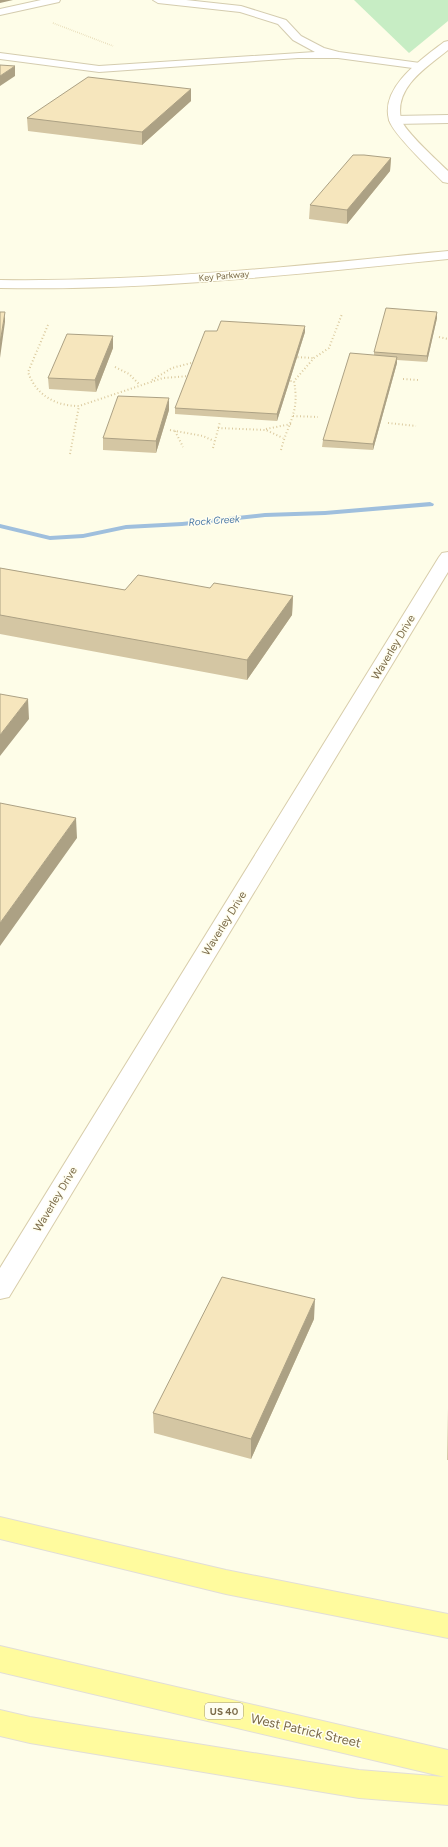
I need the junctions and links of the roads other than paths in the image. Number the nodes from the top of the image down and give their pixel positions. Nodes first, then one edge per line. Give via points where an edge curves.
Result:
1 (55, 0) edge
2 (158, 0) edge
3 (0, 12) edge
4 (297, 38) junction
5 (448, 44) edge
6 (338, 55) junction
7 (0, 56) edge
8 (267, 58) junction
9 (420, 66) junction
10 (448, 119) edge
11 (395, 120) junction
12 (448, 179) edge
13 (448, 255) edge
14 (0, 284) edge
15 (448, 557) edge
16 (0, 1290) edge
17 (0, 1528) edge
18 (448, 1626) edge
19 (0, 1659) edge
20 (0, 1723) edge
21 (448, 1764) edge
22 (448, 1791) edge

1 - 3 lane
2 - 4 lane via 241,9 261,14 282,22
4 - 6 lane via 313,47
4 - 8 lane via 292,46
5 - 9 street
6 - 8 lane
6 - 9 lane
7 - 8 lane via 99,69
9 - 11 street via 398,90
10 - 11 street
11 - 12 street via 405,135
13 - 14 street, Key Parkway via 169,281
15 - 16 street, Waverley Drive
17 - 18 main road via 226,1582
19 - 21 main road, West Patrick Street / US 40
20 - 22 main road via 359,1784

